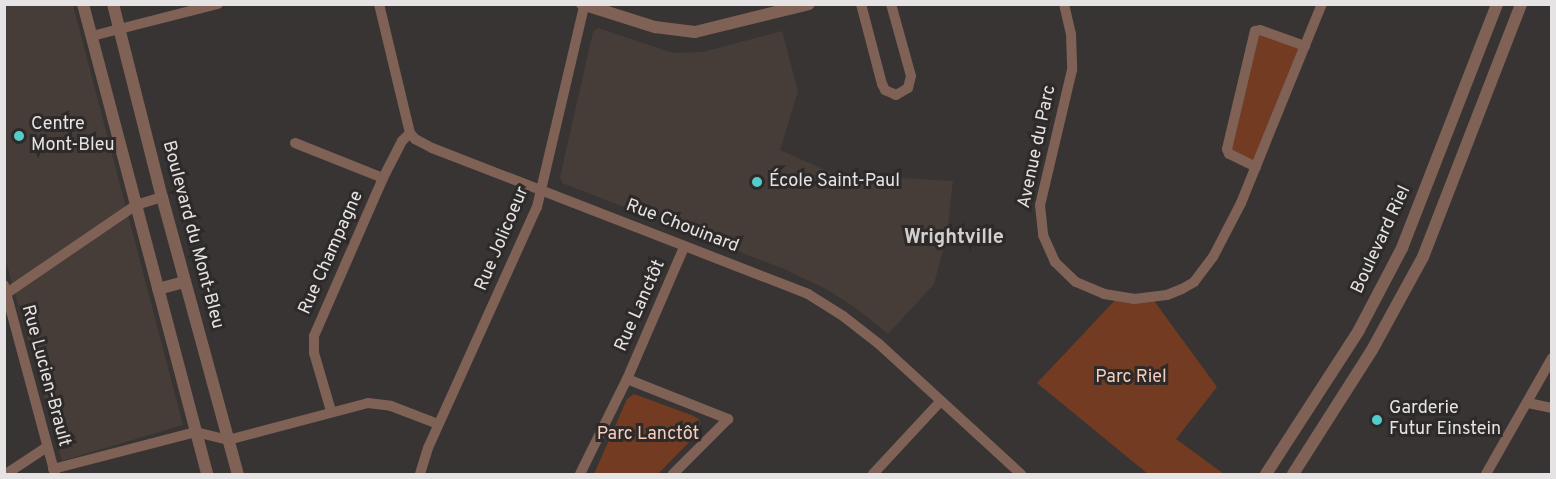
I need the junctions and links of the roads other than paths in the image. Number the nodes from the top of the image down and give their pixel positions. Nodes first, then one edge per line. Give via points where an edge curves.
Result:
1 (83, 4) edge
2 (113, 4) edge
3 (218, 4) edge
4 (379, 4) edge
5 (809, 4) edge
6 (861, 4) edge
7 (891, 4) edge
8 (1064, 4) edge
9 (1322, 4) edge
10 (1497, 4) edge
11 (1521, 4) edge
12 (583, 5) edge
13 (120, 29) junction
14 (92, 36) junction
15 (1305, 46) junction
16 (410, 133) junction
17 (295, 142) dead end
18 (1256, 166) junction
19 (383, 178) junction
20 (542, 191) junction
21 (162, 197) junction
22 (136, 205) junction
23 (684, 247) junction
24 (1402, 248) junction
25 (1423, 257) junction
26 (185, 282) junction
27 (158, 289) junction
28 (5, 291) edge
29 (1551, 358) edge
30 (627, 378) junction
31 (940, 402) junction
32 (1528, 403) junction
33 (1551, 408) edge
34 (332, 411) junction
35 (438, 424) junction
36 (196, 432) junction
37 (228, 440) junction
38 (47, 447) junction
39 (54, 472) edge
40 (6, 474) edge
41 (207, 474) edge
42 (238, 474) edge
43 (420, 474) edge
44 (580, 474) edge
45 (673, 474) edge
46 (873, 474) edge
47 (1021, 474) edge
48 (1266, 474) edge
49 (1293, 474) edge
50 (1486, 474) edge

1 - 14 street
2 - 13 street, Boulevard du Mont-Bleu
3 - 13 street
4 - 16 street
5 - 12 street via 694,32 655,27
6 - 7 street via 882,84 896,95 908,88 911,76
8 - 18 street, Avenue du Parc via 1071,34 1072,70 1040,205 1040,220 1047,249 1065,272 1094,291 1118,297 1152,298 1182,289 1194,282 1213,257
9 - 15 street, Avenue du Parc
10 - 24 street, Boulevard Riel
11 - 25 street
12 - 20 street, Rue Jolicoeur
13 - 14 street
13 - 21 street, Boulevard du Mont-Bleu
14 - 22 street
15 - 18 street, Avenue du Parc
15 - 18 street via 1255,31 1227,149 1229,154
16 - 19 street, Rue Champagne
16 - 20 street, Rue Chouinard via 432,148
17 - 19 street, Rue Champagne
19 - 34 street, Rue Champagne via 314,336 314,353
20 - 23 street, Rue Chouinard
20 - 35 street, Rue Jolicoeur
21 - 22 street
21 - 26 street, Boulevard du Mont-Bleu
22 - 27 street
22 - 28 street
23 - 30 street, Rue Lanctôt
23 - 31 street, Rue Chouinard via 775,279 824,303 879,344
24 - 25 street
24 - 48 street, Boulevard Riel via 1359,330
25 - 49 street via 1372,350
26 - 27 street
26 - 37 street, Boulevard du Mont-Bleu
27 - 36 street
28 - 38 street, Rue Lucien-Brault
29 - 32 street
30 - 44 street, Rue Lanctôt
30 - 45 street, Rue Lanctôt via 728,418
31 - 46 street
31 - 47 street, Rue Chouinard
32 - 33 street
32 - 50 street
34 - 35 street via 379,403
34 - 37 street
35 - 43 street, Rue Jolicoeur
36 - 37 street
36 - 39 street
36 - 41 street
37 - 42 street, Boulevard du Mont-Bleu
38 - 39 street, Rue Lucien-Brault
38 - 40 street

